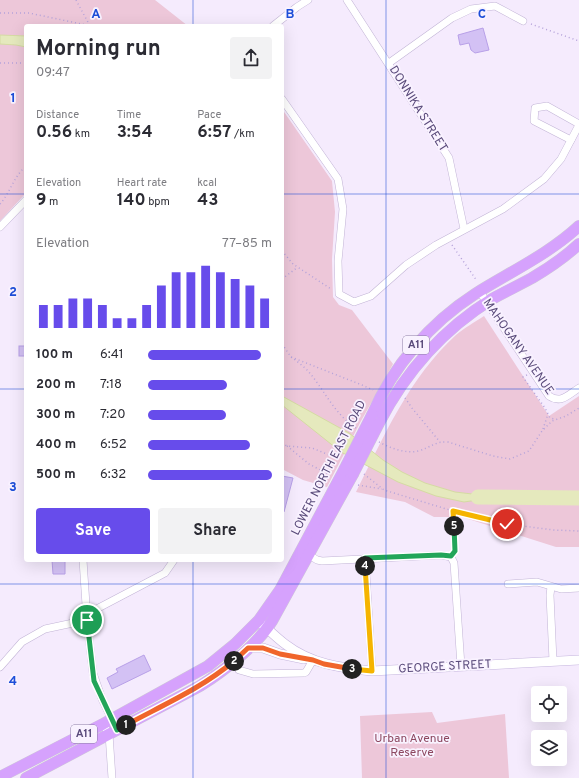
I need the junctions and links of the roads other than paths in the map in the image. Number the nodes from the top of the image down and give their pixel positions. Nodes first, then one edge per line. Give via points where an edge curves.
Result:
1 (308, 0) edge
2 (347, 0) edge
3 (523, 21) road end
4 (276, 24) edge
5 (389, 63) junction
6 (284, 102) edge
7 (579, 125) edge
8 (571, 140) junction
9 (24, 202) edge
10 (579, 226) edge
11 (0, 227) edge
12 (464, 230) junction
13 (579, 244) edge
14 (479, 287) junction
15 (486, 303) junction
16 (579, 388) edge
17 (376, 419) junction
18 (305, 553) junction
19 (365, 558) junction
20 (83, 562) edge
21 (173, 562) edge
22 (508, 584) dead end
23 (552, 587) junction
24 (579, 588) edge
25 (87, 617) junction
26 (259, 620) junction
27 (268, 628) junction
28 (248, 648) junction
29 (313, 660) junction
30 (579, 660) edge
31 (553, 661) junction
32 (461, 666) junction
33 (0, 667) edge
34 (239, 670) dead end
35 (372, 671) junction
36 (108, 722) junction
37 (113, 732) junction
38 (0, 778) edge
39 (26, 778) edge
40 (112, 778) edge

1 - 4 street
2 - 5 street, DONNIKA STREET
3 - 5 street via 496,6 471,9 452,18
5 - 12 street, DONNIKA STREET via 449,158
6 - 12 street via 338,178 342,209 338,261 339,294 354,302 371,296 406,265
7 - 8 street
7 - 8 street via 546,106 535,108 534,121
8 - 12 street via 561,159 544,179 503,209
9 - 11 street
10 - 14 main road, LOWER NORTH EAST ROAD / A11 via 551,248
13 - 15 main road, LOWER NORTH EAST ROAD / A11 via 542,272
14 - 15 street, MAHOGANY AVENUE
14 - 17 main road, LOWER NORTH EAST ROAD / A11 via 424,337 400,365 381,395
15 - 16 street, MAHOGANY AVENUE via 549,396 561,400
15 - 17 main road, LOWER NORTH EAST ROAD / A11 via 442,337 419,361
17 - 18 main road, LOWER NORTH EAST ROAD / A11, bridge
18 - 19 street via 320,561
18 - 26 main road, LOWER NORTH EAST ROAD / A11
18 - 27 main road, LOWER NORTH EAST ROAD / A11
19 - 32 street via 451,556 454,563
19 - 35 street
20 - 25 street
21 - 25 street via 165,573
22 - 23 street via 537,582
23 - 24 street
23 - 31 street via 550,595
25 - 33 street via 45,628 22,642
25 - 36 street via 94,681
26 - 27 street, GEORGE STREET
26 - 36 main road, LOWER NORTH EAST ROAD / A11 via 208,666
27 - 28 main road, LOWER NORTH EAST ROAD / A11
27 - 29 street, GEORGE STREET via 285,644
28 - 29 street, GEORGE STREET via 263,648
28 - 37 main road, LOWER NORTH EAST ROAD / A11 via 221,672
29 - 34 street via 304,673 253,674
29 - 35 street, GEORGE STREET via 338,667
30 - 31 street, GEORGE STREET
31 - 32 street, GEORGE STREET
32 - 35 street, GEORGE STREET
36 - 37 street
36 - 37 street
36 - 38 main road, LOWER NORTH EAST ROAD / A11
37 - 39 main road, LOWER NORTH EAST ROAD / A11
37 - 40 street

